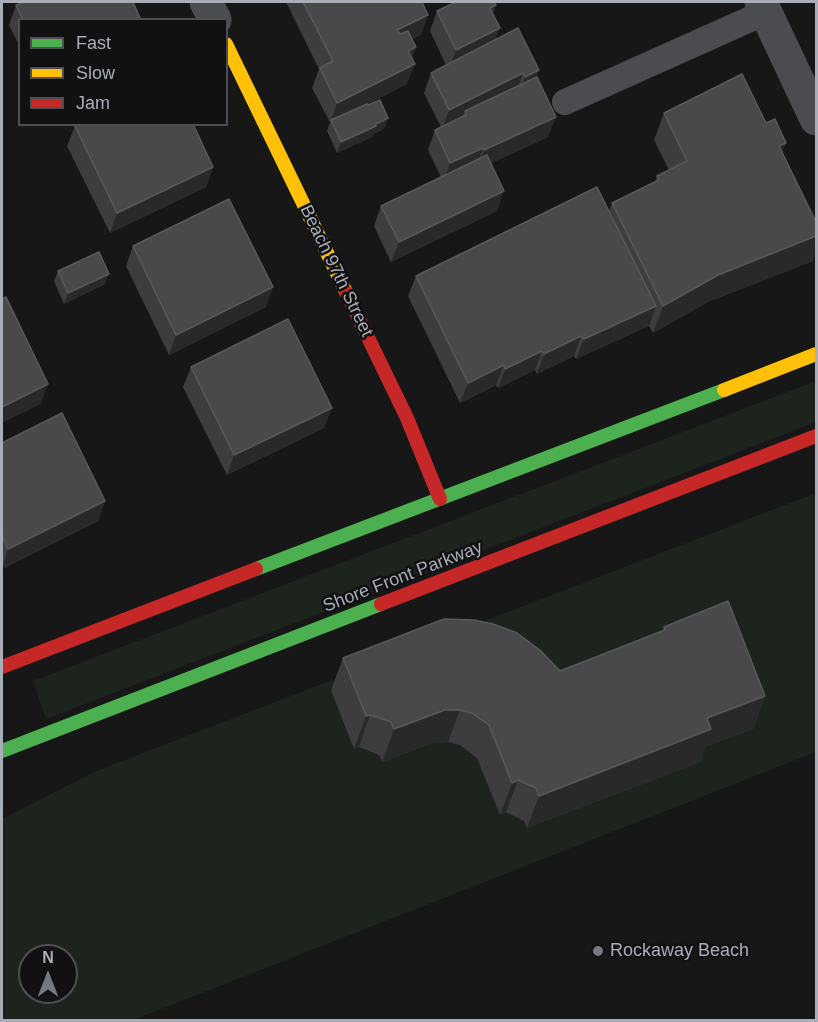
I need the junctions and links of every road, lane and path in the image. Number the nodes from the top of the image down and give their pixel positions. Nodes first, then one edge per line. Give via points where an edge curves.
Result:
1 (206, 2) edge
2 (764, 7) edge
3 (214, 18) edge
4 (228, 48) edge
5 (565, 102) dead end
6 (816, 120) edge
7 (816, 354) edge
8 (816, 436) edge
9 (440, 499) junction
10 (2, 667) edge
11 (2, 751) edge

1 - 3 street
2 - 5 lane
2 - 6 street
4 - 9 street, Beach 97th Street via 407,418
7 - 9 street
8 - 11 street, Shore Front Parkway
9 - 10 street

